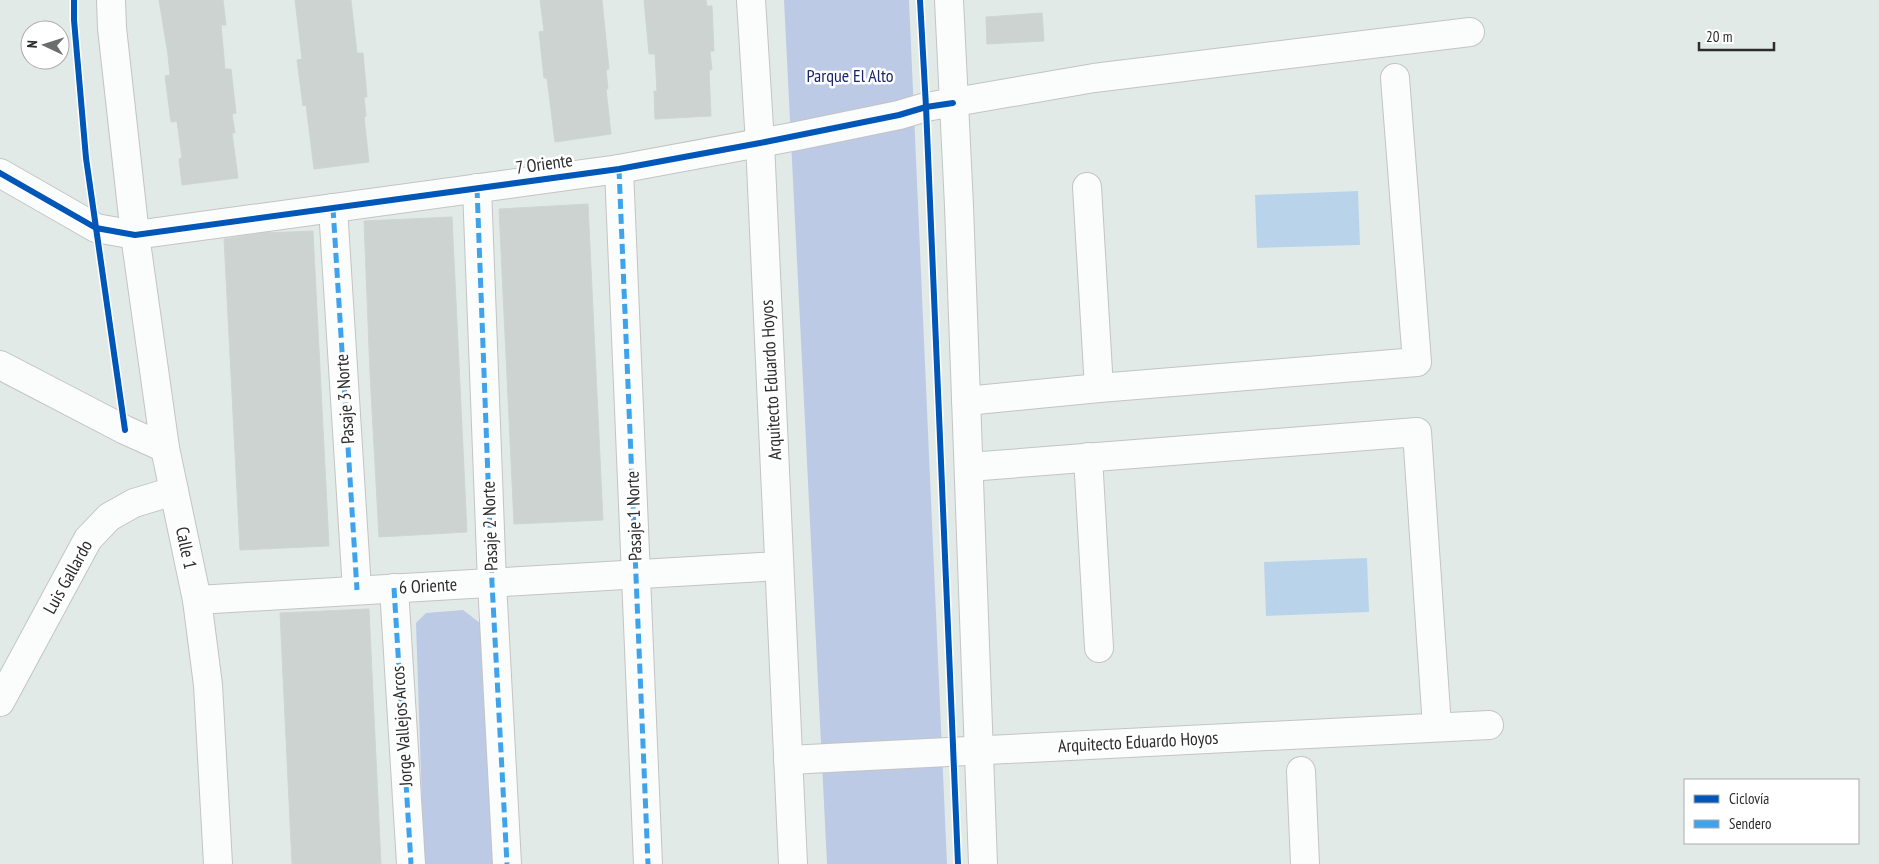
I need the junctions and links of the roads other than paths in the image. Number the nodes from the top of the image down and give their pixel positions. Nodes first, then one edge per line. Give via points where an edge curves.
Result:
1 (111, 0) edge
2 (752, 0) edge
3 (949, 0) edge
4 (1470, 32) dead end
5 (1395, 78) dead end
6 (953, 103) junction
7 (760, 143) junction
8 (619, 168) junction
9 (0, 173) edge
10 (1087, 187) dead end
11 (477, 188) junction
12 (333, 208) junction
13 (135, 235) junction
14 (0, 365) edge
15 (1099, 388) junction
16 (966, 401) junction
17 (165, 448) junction
18 (1088, 457) junction
19 (969, 467) junction
20 (174, 491) junction
21 (779, 566) junction
22 (636, 575) junction
23 (492, 583) junction
24 (394, 588) junction
25 (357, 590) junction
26 (197, 600) junction
27 (1099, 648) dead end
28 (0, 702) edge
29 (1489, 725) dead end
30 (1437, 727) junction
31 (979, 750) junction
32 (788, 760) junction
33 (1301, 771) dead end
34 (218, 864) edge
35 (411, 864) edge
36 (507, 864) edge
37 (648, 864) edge
38 (793, 864) edge
39 (983, 864) edge
40 (1305, 864) edge

1 - 13 street, Calle 1
2 - 7 street, Arquitecto Eduardo Hoyos
3 - 6 street
4 - 6 street, 7 Oriente via 1094,78
5 - 15 street via 1417,362
6 - 7 street, 7 Oriente
6 - 16 street
7 - 8 street, 7 Oriente
7 - 21 street, Arquitecto Eduardo Hoyos
8 - 11 street, 7 Oriente
8 - 22 street, Pasaje 1 Norte
9 - 13 street, 7 Oriente via 96,228
10 - 15 street
11 - 12 street, 7 Oriente
11 - 23 street, Pasaje 2 Norte
12 - 13 street, 7 Oriente
12 - 25 street, Pasaje 3 Norte
13 - 17 street, Calle 1
14 - 17 street
15 - 16 street
16 - 19 street
17 - 20 street, Calle 1
18 - 19 street
18 - 27 street
18 - 30 street via 1417,432
19 - 31 street
20 - 26 street, Calle 1
20 - 28 street, Luis Gallardo via 134,503 109,517 88,539
21 - 22 street, 6 Oriente
21 - 32 street, Arquitecto Eduardo Hoyos
22 - 23 street, 6 Oriente
22 - 37 street, Pasaje 1 Norte
23 - 24 street, 6 Oriente
23 - 36 street, Pasaje 2 Norte
24 - 25 street, 6 Oriente
24 - 35 street, Jorge Vallejos Arcos
25 - 26 street, 6 Oriente
26 - 34 street, Calle 1 via 208,685
29 - 30 street, Arquitecto Eduardo Hoyos
30 - 31 street, Arquitecto Eduardo Hoyos
31 - 32 street, Arquitecto Eduardo Hoyos
31 - 39 street
32 - 38 street, Arquitecto Eduardo Hoyos
33 - 40 street

